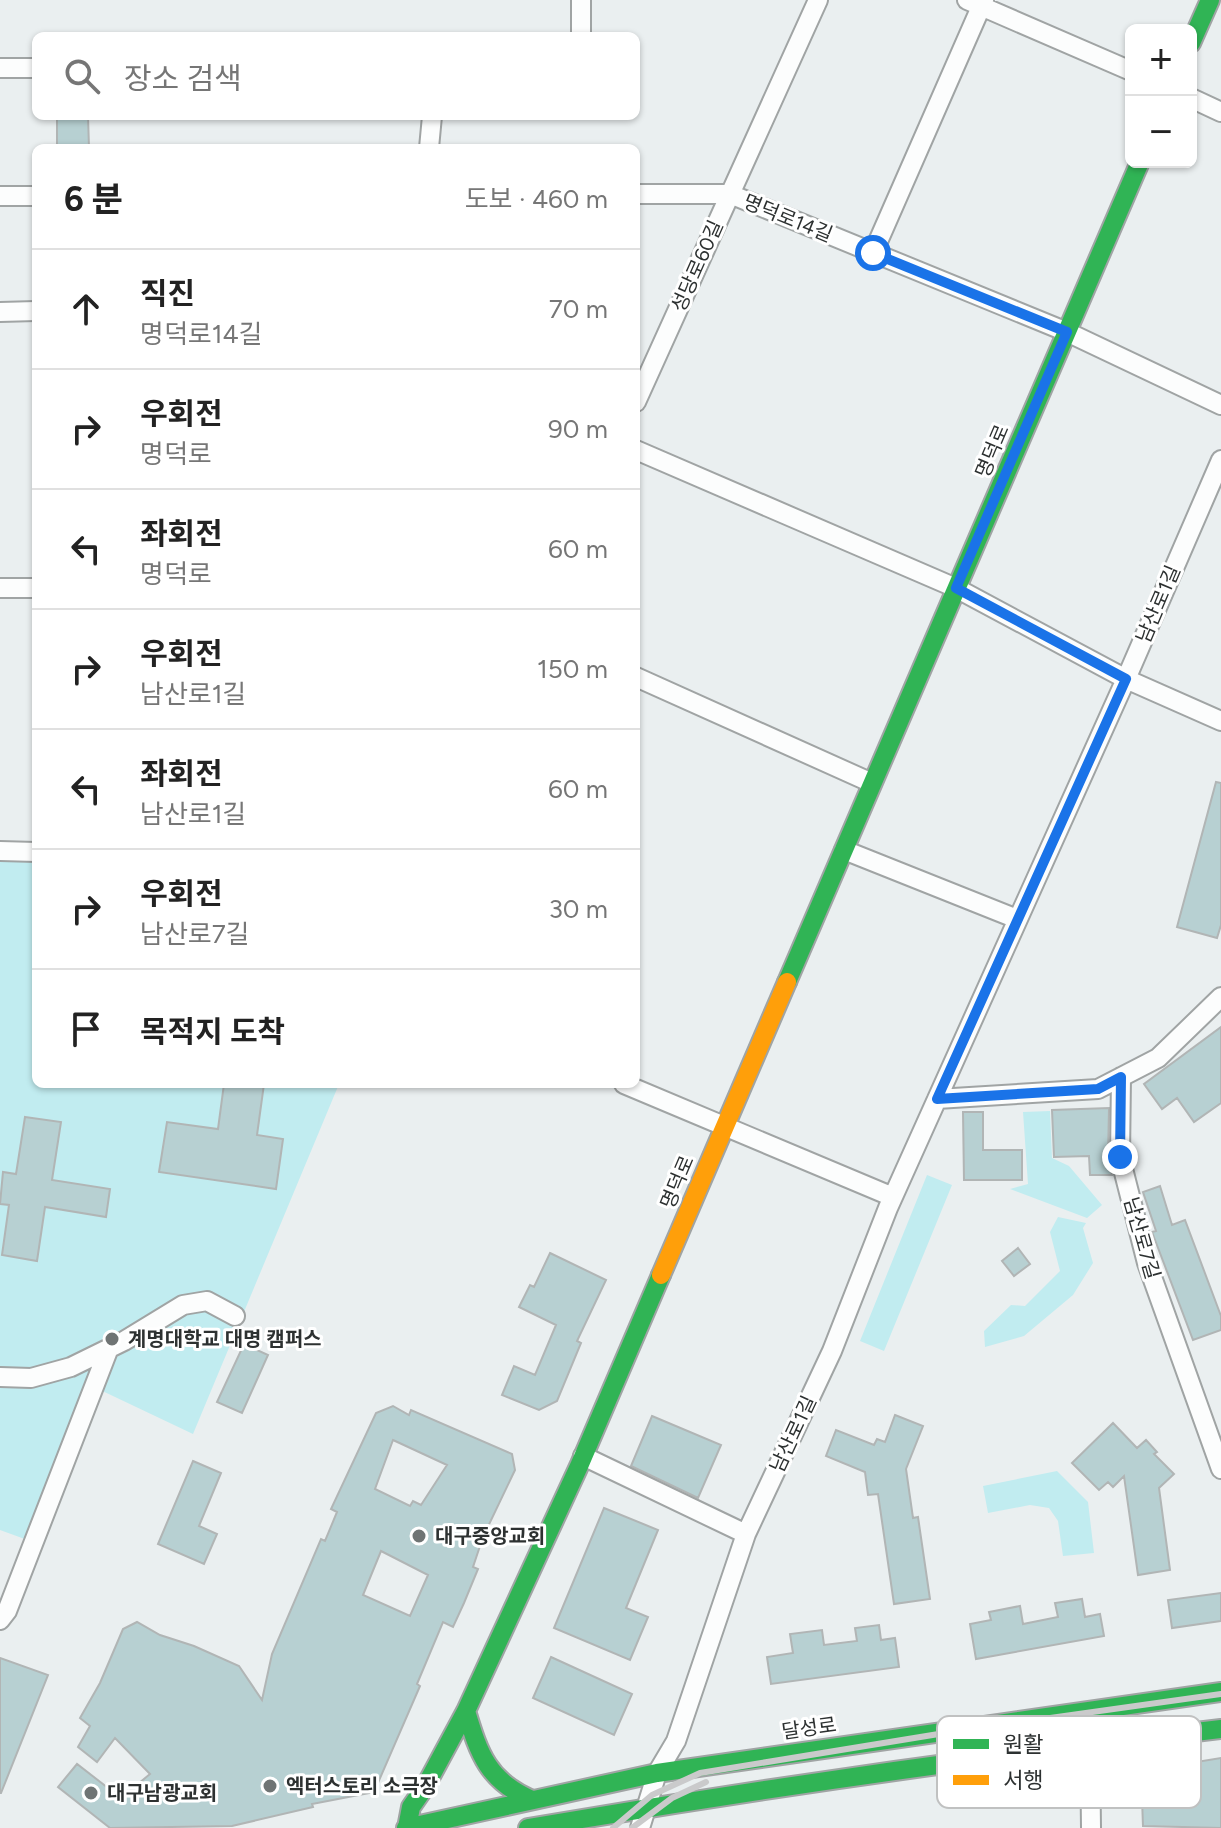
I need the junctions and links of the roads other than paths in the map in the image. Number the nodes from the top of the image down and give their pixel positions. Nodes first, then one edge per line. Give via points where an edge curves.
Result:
1 (581, 0) edge
2 (818, 0) edge
3 (1210, 0) edge
4 (977, 2) edge
5 (1197, 29) edge
6 (581, 32) edge
7 (0, 68) edge
8 (32, 68) edge
9 (1125, 68) edge
10 (1197, 101) edge
11 (1221, 112) edge
12 (432, 120) edge
13 (429, 144) edge
14 (1137, 168) edge
15 (640, 194) edge
16 (730, 194) junction
17 (0, 196) edge
18 (32, 196) edge
19 (873, 253) junction
20 (32, 311) edge
21 (0, 312) edge
22 (1067, 332) junction
23 (640, 393) edge
24 (1221, 405) edge
25 (640, 452) edge
26 (1221, 460) edge
27 (0, 588) edge
28 (32, 588) edge
29 (956, 588) junction
30 (640, 679) edge
31 (1126, 679) junction
32 (1221, 721) edge
33 (872, 783) junction
34 (844, 850) junction
35 (0, 851) edge
36 (32, 852) edge
37 (1017, 919) junction
38 (1221, 997) edge
39 (1121, 1077) junction
40 (633, 1088) edge
41 (937, 1099) junction
42 (724, 1128) junction
43 (893, 1197) junction
44 (235, 1316) dead end
45 (109, 1348) junction
46 (0, 1377) edge
47 (583, 1456) junction
48 (1221, 1469) edge
49 (746, 1534) junction
50 (0, 1620) edge
51 (1221, 1692) edge
52 (466, 1711) junction
53 (1054, 1716) edge
54 (1221, 1729) edge
55 (1201, 1731) edge
56 (937, 1733) edge
57 (937, 1766) edge
58 (657, 1773) junction
59 (425, 1787) junction
60 (532, 1800) junction
61 (646, 1808) junction
62 (1091, 1808) edge
63 (440, 1824) edge
64 (407, 1828) edge
65 (528, 1828) edge
66 (640, 1828) edge
67 (1091, 1828) edge

1 - 6 street
2 - 16 street, 성당로60길
3 - 5 main road
4 - 9 street
4 - 19 street
7 - 8 street
10 - 11 street
12 - 13 street
14 - 22 main road, 명덕로
15 - 16 street, 명덕로14길
16 - 19 street, 명덕로14길
16 - 23 street, 성당로60길
17 - 18 street
19 - 22 street, 명덕로14길
20 - 21 street
22 - 24 street
22 - 29 main road, 명덕로
25 - 29 street
26 - 31 street, 남산로1길
27 - 28 street
29 - 31 street
29 - 33 main road, 명덕로
30 - 33 street
31 - 32 street
31 - 37 street, 남산로1길
33 - 34 main road, 명덕로
34 - 37 street
34 - 42 main road, 명덕로
35 - 36 street
37 - 41 street, 남산로1길
38 - 39 street via 1158,1058
39 - 41 street via 1098,1089
39 - 48 street, 남산로7길 via 1120,1157 1147,1263
40 - 42 street
41 - 43 street, 남산로1길
42 - 43 street
42 - 47 main road, 명덕로
43 - 49 street, 남산로1길 via 832,1351
44 - 45 street via 207,1301 183,1305
45 - 46 street via 71,1367 31,1378
45 - 50 street
47 - 49 street
47 - 52 main road, 명덕로
49 - 58 street, 남산로1길 via 676,1741
51 - 53 main road, 달성로
52 - 59 main road, 명덕로
52 - 60 main road via 489,1770 514,1794
54 - 55 main road
56 - 58 main road, 달성로
57 - 61 main road
58 - 60 main road, 달성로
58 - 61 street, 남산로1길
59 - 63 main road via 438,1803
59 - 64 main road, 명덕로 via 411,1807
60 - 63 main road, 달성로
61 - 65 main road
61 - 66 street, 남산로1길
62 - 67 street
63 - 64 main road, 달성로

